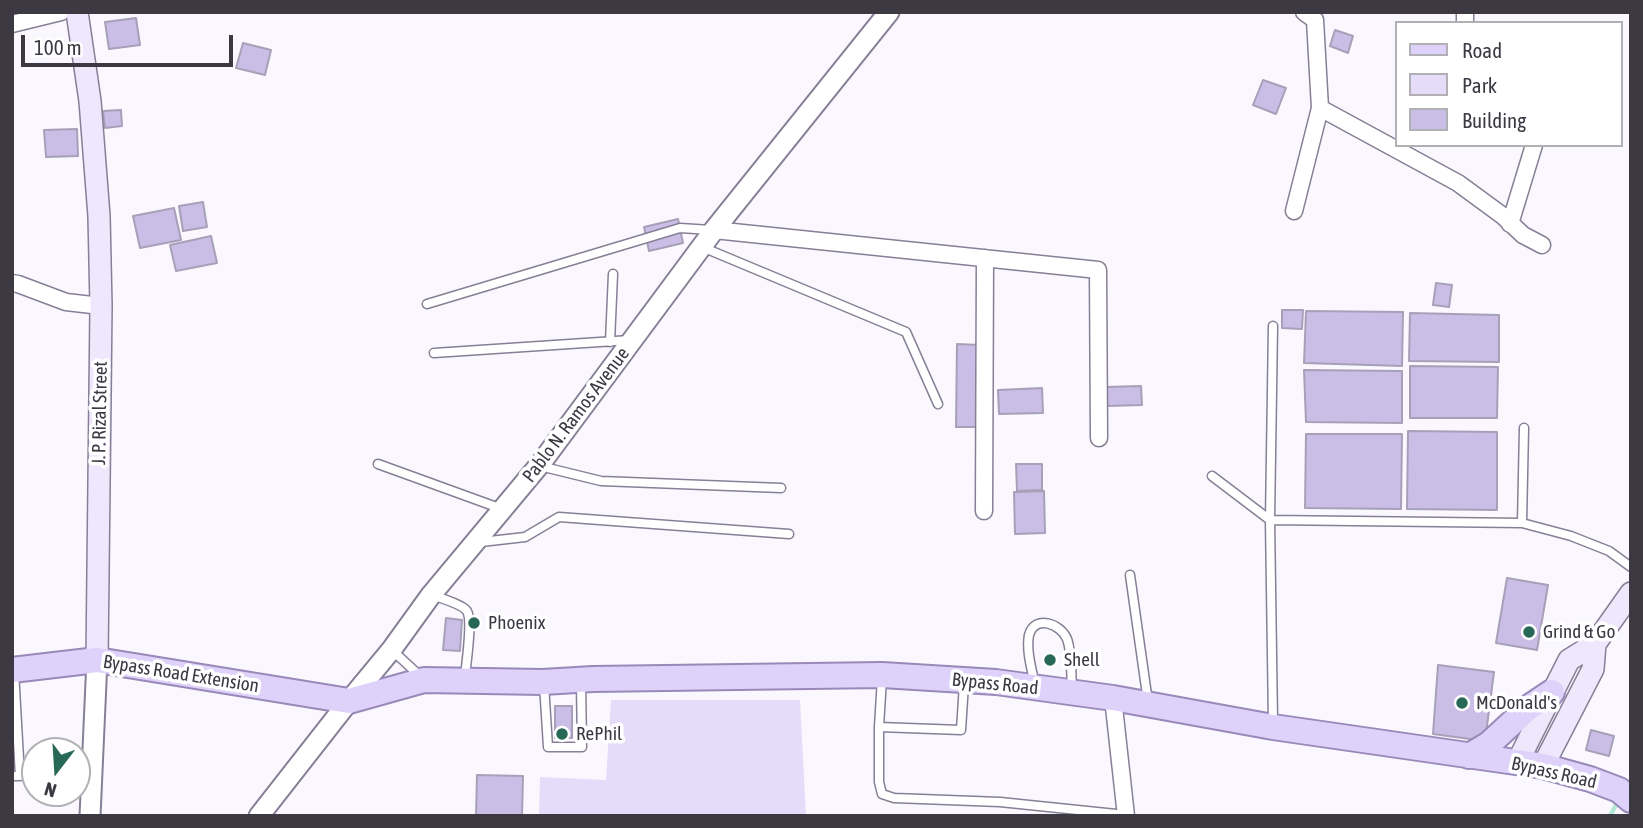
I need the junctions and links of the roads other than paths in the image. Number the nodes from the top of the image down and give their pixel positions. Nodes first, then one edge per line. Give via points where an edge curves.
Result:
1 (61, 12) edge
2 (77, 12) edge
3 (889, 12) edge
4 (1304, 12) edge
5 (12, 24) edge
6 (1320, 108) junction
7 (1533, 147) edge
8 (1294, 211) dead end
9 (1510, 224) junction
10 (714, 230) junction
11 (1542, 245) dead end
12 (702, 247) junction
13 (985, 258) junction
14 (613, 274) dead end
15 (12, 283) edge
16 (427, 304) dead end
17 (101, 306) junction
18 (1272, 326) dead end
19 (632, 340) junction
20 (610, 342) junction
21 (434, 353) dead end
22 (938, 404) dead end
23 (1524, 428) dead end
24 (1099, 438) dead end
25 (541, 463) junction
26 (378, 464) dead end
27 (1212, 476) dead end
28 (780, 488) dead end
29 (502, 509) junction
30 (984, 511) dead end
31 (1270, 520) junction
32 (1522, 523) junction
33 (789, 534) dead end
34 (474, 543) junction
35 (1631, 567) edge
36 (1130, 575) dead end
37 (1631, 593) edge
38 (431, 595) junction
39 (1595, 644) junction
40 (392, 649) junction
41 (97, 660) junction
42 (13, 670) edge
43 (882, 675) junction
44 (424, 680) junction
45 (465, 680) junction
46 (581, 680) junction
47 (964, 680) junction
48 (544, 681) junction
49 (1035, 687) junction
50 (1552, 692) junction
51 (1073, 693) junction
52 (1113, 698) junction
53 (349, 701) junction
54 (1148, 705) junction
55 (879, 727) junction
56 (1273, 727) junction
57 (1469, 756) junction
58 (1517, 763) junction
59 (1543, 766) junction
60 (12, 776) edge
61 (1625, 795) edge
62 (1126, 815) edge
63 (90, 816) edge
64 (259, 816) edge

1 - 5 street
2 - 17 main road, J. P. Rizal Street via 90,101
3 - 10 street, Pablo N. Ramos Avenue
4 - 6 street via 1315,20
6 - 8 street
6 - 9 street via 1458,184
7 - 9 street
9 - 11 street
10 - 12 street, Pablo N. Ramos Avenue
10 - 13 street
10 - 16 lane via 680,228
12 - 19 street, Pablo N. Ramos Avenue
12 - 22 lane via 906,332
13 - 24 street via 1098,270
13 - 30 street
14 - 20 lane
15 - 17 street via 66,302
17 - 41 main road, J. P. Rizal Street
18 - 31 lane
19 - 20 lane
19 - 25 street, Pablo N. Ramos Avenue
20 - 21 lane
23 - 32 lane
25 - 28 lane via 601,481
25 - 29 street, Pablo N. Ramos Avenue
26 - 29 lane
27 - 31 lane
29 - 34 street, Pablo N. Ramos Avenue
31 - 32 lane
31 - 56 lane
32 - 35 lane via 1609,551
33 - 34 lane via 559,517 525,537
34 - 38 street, Pablo N. Ramos Avenue
36 - 54 lane
37 - 39 main road
38 - 40 street, Pablo N. Ramos Avenue
38 - 45 lane via 468,612
39 - 50 main road via 1569,660
39 - 59 main road via 1593,669
40 - 44 lane
40 - 53 street, Pablo N. Ramos Avenue
41 - 42 main road, Bypass Road Extension
41 - 53 main road, Bypass Road Extension
41 - 63 street, J. P. Rizal Street
42 - 60 lane via 20,776
43 - 46 main road, Bypass Road
43 - 47 main road, Bypass Road
43 - 55 lane
44 - 45 main road, Bypass Road
44 - 53 main road, Bypass Road
45 - 48 main road, Bypass Road
46 - 48 main road, Bypass Road
46 - 48 lane via 582,747 548,747
47 - 49 main road, Bypass Road
47 - 55 lane via 961,730
49 - 51 main road, Bypass Road
49 - 51 lane via 1029,636 1040,623 1052,624 1067,639
50 - 57 main road
50 - 58 main road
51 - 52 main road, Bypass Road
52 - 54 main road, Bypass Road
52 - 62 street
53 - 64 street, Pablo N. Ramos Avenue
54 - 56 main road, Bypass Road
55 - 62 lane via 882,794
56 - 57 main road, Bypass Road
57 - 58 main road, Bypass Road
58 - 59 main road, Bypass Road
59 - 61 main road, Bypass Road

